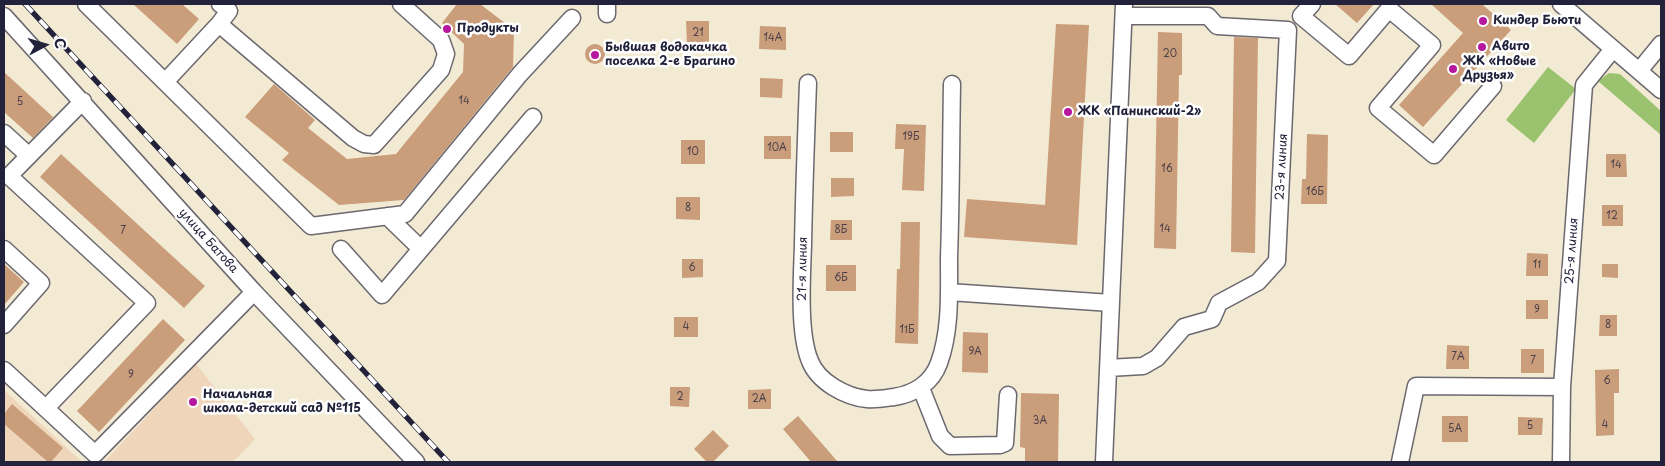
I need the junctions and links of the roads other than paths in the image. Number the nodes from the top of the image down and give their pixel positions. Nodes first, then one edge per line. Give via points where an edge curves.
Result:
1 (86, 4) edge
2 (220, 4) edge
3 (401, 4) edge
4 (1312, 4) edge
5 (1571, 7) edge
6 (1124, 10) edge
7 (4, 16) edge
8 (572, 18) dead end
9 (219, 24) junction
10 (1661, 44) edge
11 (1613, 49) junction
12 (1639, 71) junction
13 (165, 82) junction
14 (808, 83) dead end
15 (952, 84) dead end
16 (1493, 86) dead end
17 (1661, 90) edge
18 (83, 101) junction
19 (533, 116) dead end
20 (4, 133) edge
21 (28, 155) junction
22 (6, 179) edge
23 (387, 216) junction
24 (4, 249) edge
25 (341, 249) dead end
26 (421, 249) junction
27 (254, 292) junction
28 (948, 292) junction
29 (1111, 303) junction
30 (4, 325) edge
31 (1108, 368) junction
32 (4, 370) edge
33 (1562, 387) junction
34 (921, 388) junction
35 (1008, 395) dead end
36 (46, 408) junction
37 (416, 462) edge
38 (1104, 462) edge
39 (1400, 462) edge
40 (1561, 462) edge

1 - 13 street
2 - 9 street via 229,11
3 - 9 street via 441,40 446,54 441,70 374,145 353,138
4 - 16 street via 1301,16 1349,56 1389,9 1432,45 1378,108 1434,155
5 - 11 street
6 - 29 street, 23-я линия
6 - 31 street, 23-я линия via 1208,16 1217,26 1288,30 1288,49 1277,261 1258,282 1219,303 1212,319 1184,327 1157,358 1143,366
7 - 18 street, улица Батова
8 - 23 street via 520,74 405,214
9 - 13 street
10 - 12 street
11 - 12 street
11 - 33 street, 25-я линия via 1584,85
12 - 17 street
13 - 23 street via 311,226
14 - 34 street, 21-я линия via 802,287 803,326 810,362 831,385 847,394 868,399 905,395
15 - 28 street
18 - 21 street
18 - 27 street, улица Батова
19 - 26 street
20 - 21 street
21 - 22 street
22 - 36 street via 146,303
23 - 26 street
24 - 30 street via 41,283
25 - 26 street via 382,295
27 - 36 street via 95,454
27 - 37 street, улица Батова
28 - 29 street
28 - 34 street via 947,333 939,363
29 - 31 street, 23-я линия
31 - 38 street, 23-я линия
32 - 36 street
33 - 39 street via 1416,386
33 - 40 street, 25-я линия
34 - 35 street via 940,436 950,446 1004,443

